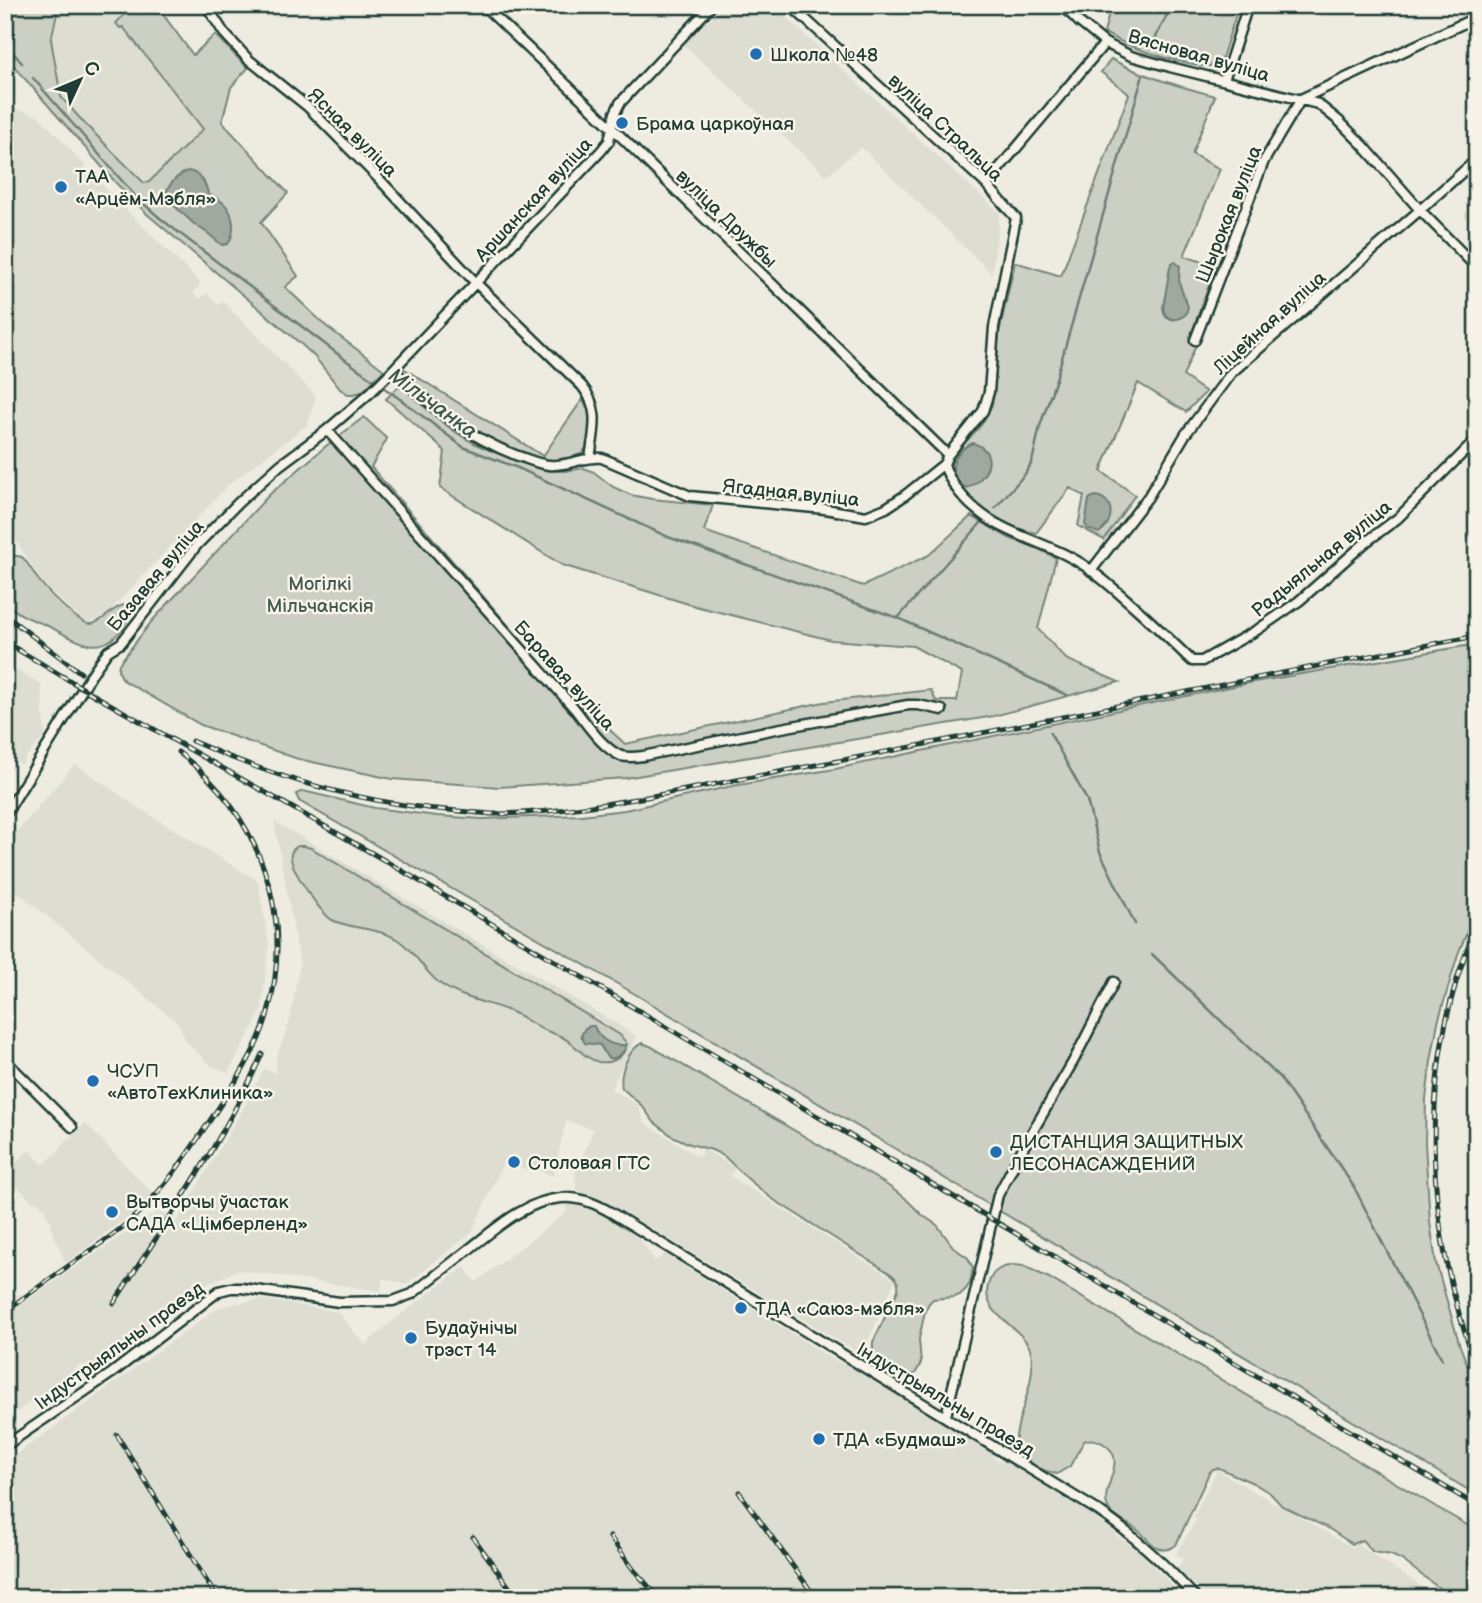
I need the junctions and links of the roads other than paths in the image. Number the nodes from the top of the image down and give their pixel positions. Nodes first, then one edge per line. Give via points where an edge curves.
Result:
1 (206, 5) edge
2 (484, 5) edge
3 (712, 5) edge
4 (790, 5) edge
5 (1062, 5) edge
6 (1248, 5) edge
7 (1477, 17) edge
8 (1105, 43) junction
9 (1224, 80) junction
10 (1301, 99) junction
11 (611, 127) junction
12 (1477, 159) edge
13 (986, 184) junction
14 (1420, 210) junction
15 (1016, 218) joint
16 (1477, 268) edge
17 (476, 283) junction
18 (1195, 340) dead end
19 (391, 372) junction
20 (371, 392) joint
21 (327, 430) junction
22 (1477, 439) edge
23 (948, 455) junction
24 (590, 458) junction
25 (944, 464) junction
26 (1091, 571) junction
27 (942, 710) dead end
28 (5, 816) edge
29 (1114, 982) dead end
30 (5, 1060) edge
31 (72, 1128) dead end
32 (946, 1416) junction
33 (5, 1446) edge
34 (1196, 1598) edge

1 - 17 street, Ясная вуліца via 248,59 308,107
2 - 11 street, вуліца Дружбы
3 - 11 street, Аршанская вуліца via 620,103
4 - 13 street, вуліца Стральца
5 - 8 street, Вясновая вуліца
6 - 9 street
7 - 10 street
8 - 9 street, Вясновая вуліца via 1131,56
8 - 13 street
9 - 10 street, Вясновая вуліца
10 - 14 street via 1318,104 1339,121
10 - 18 street, Шырокая вуліца via 1264,161
11 - 17 street, Аршанская вуліца via 609,141 601,151
11 - 23 street, вуліца Дружбы
12 - 14 street, Ліцейная вуліца
13 - 15 street, вуліца Стральца
14 - 16 street
14 - 26 street, Ліцейная вуліца via 1231,373 1185,435 1148,497
15 - 23 street, Ягадная вуліца via 994,327 987,402
17 - 19 street, Аршанская вуліца
17 - 24 street, Ясная вуліца via 589,394 595,424
19 - 20 street, Аршанская вуліца
19 - 24 street, Ягадная вуліца via 486,443 545,465
20 - 21 street, Базавая вуліца
21 - 27 street, Баравая вуліца via 602,742 623,757 908,705
21 - 28 street, Базавая вуліца via 280,465 197,545 121,643 108,652
22 - 26 street, Радыяльная вуліца via 1398,518 1299,600 1202,661 1192,661
23 - 25 street, Ягадная вуліца
24 - 25 street, Ягадная вуліца via 609,460 690,496 866,516 886,508
25 - 26 street, Радыяльная вуліца via 949,479 981,514
29 - 32 street via 998,1195
30 - 31 street
32 - 33 street, Індустрыяльны праезд via 612,1213 583,1199 563,1197 519,1212 412,1294 393,1301 339,1302 242,1288 219,1292
32 - 34 street, Індустрыяльны праезд via 1114,1521 1163,1562

